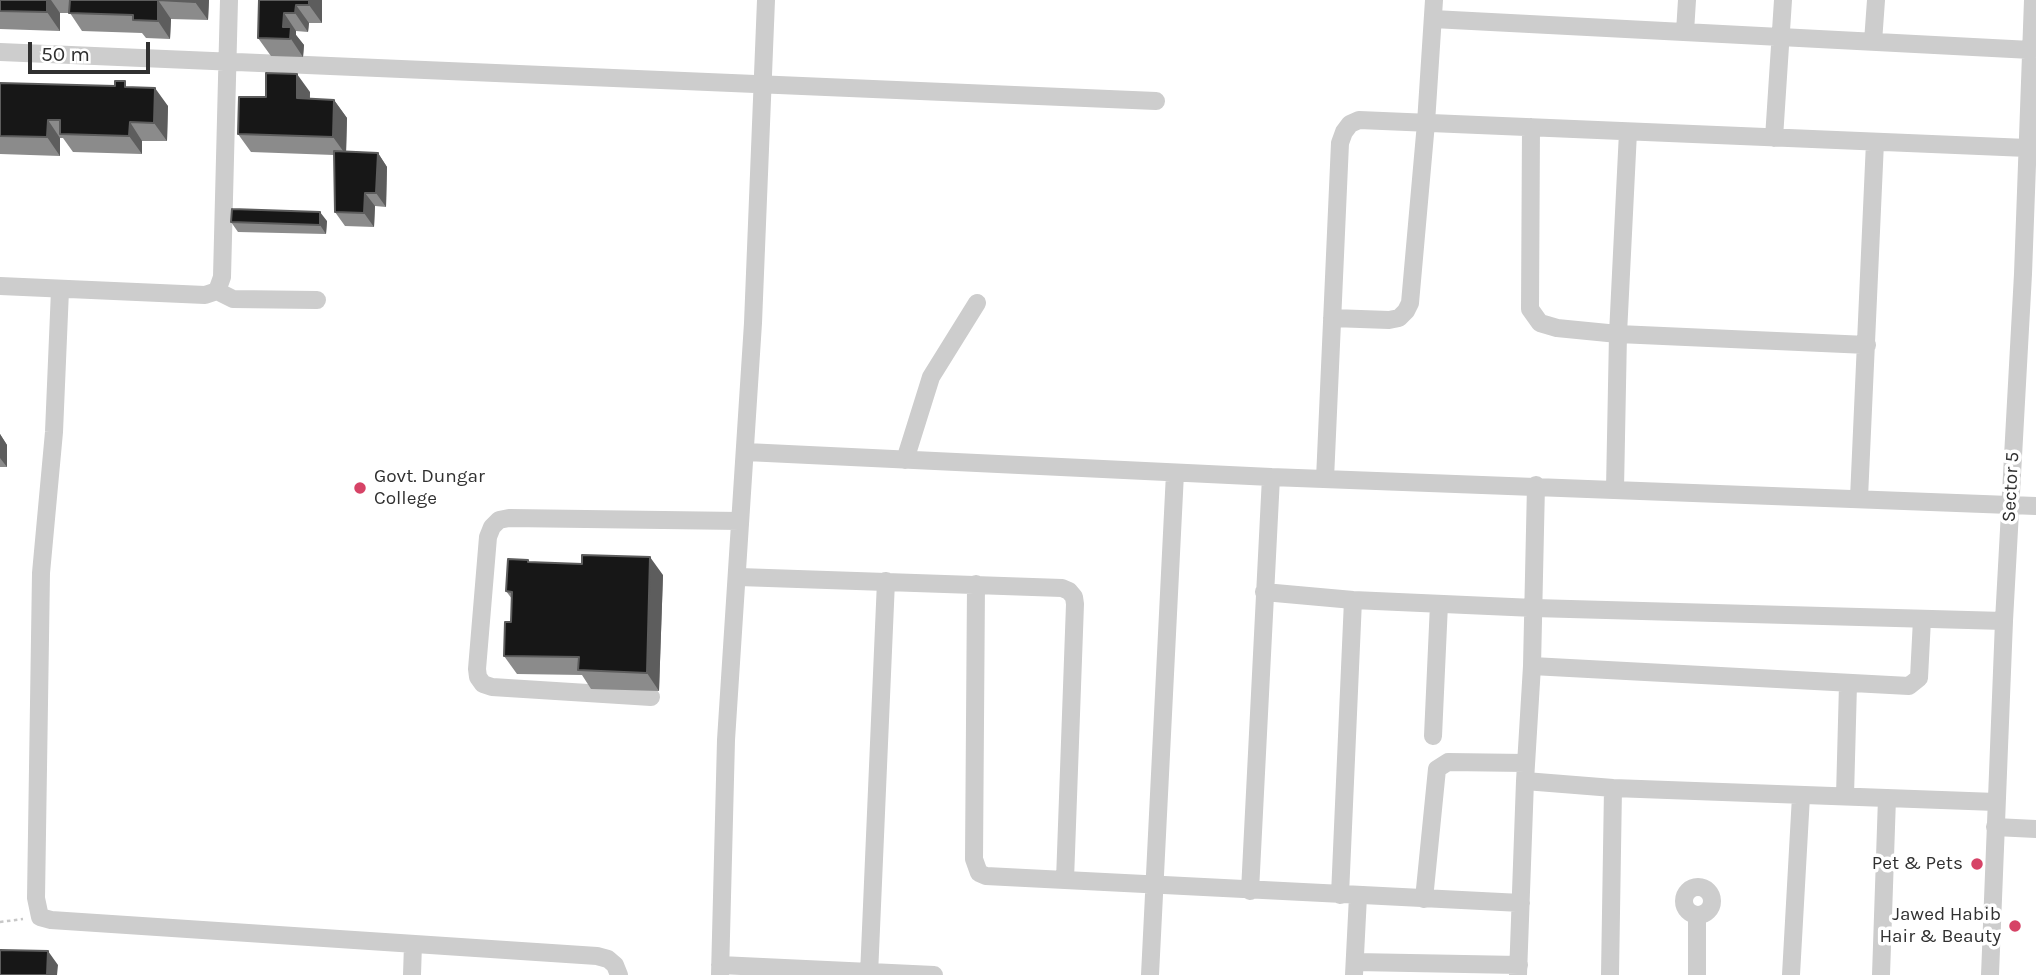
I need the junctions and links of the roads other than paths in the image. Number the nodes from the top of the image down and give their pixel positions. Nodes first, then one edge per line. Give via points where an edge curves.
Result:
1 (229, 0) edge
2 (766, 0) edge
3 (1434, 0) edge
4 (1687, 0) edge
5 (1783, 0) edge
6 (1876, 0) edge
7 (2033, 0) edge
8 (1433, 19) junction
9 (1685, 32) junction
10 (1780, 37) junction
11 (1873, 42) junction
12 (2031, 50) junction
13 (0, 52) edge
14 (229, 61) junction
15 (762, 84) junction
16 (1156, 101) dead end
17 (1426, 123) junction
18 (1531, 127) junction
19 (1628, 132) junction
20 (1774, 138) junction
21 (1875, 142) junction
22 (2027, 148) junction
23 (2029, 274) edge
24 (0, 286) edge
25 (61, 290) junction
26 (217, 291) junction
27 (317, 300) dead end
28 (977, 303) dead end
29 (1332, 318) junction
30 (1618, 334) junction
31 (1867, 345) junction
32 (746, 452) junction
33 (905, 460) junction
34 (1175, 473) junction
35 (1271, 477) junction
36 (1325, 479) junction
37 (1536, 485) junction
38 (1615, 489) junction
39 (1859, 498) junction
40 (2010, 503) junction
41 (2036, 506) edge
42 (740, 521) junction
43 (738, 577) junction
44 (886, 581) junction
45 (976, 584) junction
46 (1264, 592) junction
47 (1353, 600) junction
48 (1439, 604) junction
49 (1534, 608) junction
50 (1923, 618) junction
51 (2004, 621) junction
52 (1532, 666) junction
53 (1847, 684) junction
54 (651, 697) dead end
55 (1433, 736) dead end
56 (1525, 772) junction
57 (1614, 788) junction
58 (1801, 796) junction
59 (1845, 796) junction
60 (1887, 798) junction
61 (1996, 802) junction
62 (1995, 827) junction
63 (2036, 829) edge
64 (1065, 880) junction
65 (1156, 885) junction
66 (1250, 891) junction
67 (1349, 896) junction
68 (1424, 899) junction
69 (1521, 903) junction
70 (1697, 915) dead end
71 (413, 944) junction
72 (1354, 969) edge
73 (720, 970) edge
74 (1518, 970) edge
75 (869, 974) edge
76 (412, 975) edge
77 (619, 975) edge
78 (934, 975) edge
79 (1150, 975) edge
80 (1610, 975) edge
81 (1697, 975) edge
82 (1791, 975) edge
83 (1881, 975) edge
84 (1990, 975) edge

1 - 14 street
2 - 15 street
3 - 8 street
4 - 9 street
5 - 10 street
6 - 11 street
7 - 12 street, Sector 5
8 - 9 street
8 - 17 street
9 - 10 street
10 - 11 street
10 - 20 street
11 - 12 street
12 - 22 street, Sector 5
13 - 14 street
14 - 15 street
14 - 26 street via 222,277
15 - 16 street
15 - 32 street
17 - 18 street
17 - 29 street via 1410,303 1399,318 1389,320
17 - 29 street via 1359,120 1343,132
18 - 19 street
18 - 30 street via 1530,309 1540,323 1557,328
19 - 20 street
19 - 30 street
20 - 21 street
21 - 22 street
21 - 31 street
22 - 23 street, Sector 5
23 - 40 street, Sector 5
24 - 25 street
25 - 26 street via 205,295
25 - 71 street via 41,573 36,898 40,917
26 - 27 street via 233,299
28 - 33 street via 931,377
29 - 36 street
30 - 31 street
30 - 38 street
31 - 39 street
32 - 33 street
32 - 42 street
33 - 34 street
34 - 35 street
34 - 65 street
35 - 36 street
35 - 46 street
36 - 37 street
37 - 38 street
37 - 49 street
38 - 39 street
39 - 40 street
40 - 41 street
40 - 51 street, Sector 5
42 - 43 street
42 - 54 street via 509,518 492,527 477,669 483,684
43 - 44 street
43 - 73 street via 726,740
44 - 45 street
44 - 75 street
45 - 64 street via 975,867 986,876
45 - 64 street via 1062,587 1074,597
46 - 47 street
46 - 66 street
47 - 48 street
47 - 67 street
48 - 49 street
48 - 55 street
49 - 50 street
49 - 52 street
50 - 51 street
50 - 53 street via 1915,683
51 - 61 street, Sector 5
52 - 53 street
52 - 56 street
53 - 59 street
56 - 57 street
56 - 68 street via 1448,762 1437,769
56 - 69 street
57 - 58 street
57 - 80 street
58 - 59 street
58 - 82 street
59 - 60 street
60 - 61 street
60 - 83 street
61 - 62 street, Sector 5
62 - 63 street
62 - 84 street, Sector 5
64 - 65 street
65 - 66 street
65 - 79 street
66 - 67 street
67 - 68 street
67 - 72 street
68 - 69 street
69 - 74 street
70 - 81 street
71 - 76 street
71 - 77 street via 597,956 608,958
72 - 74 street
73 - 75 street
75 - 78 street

